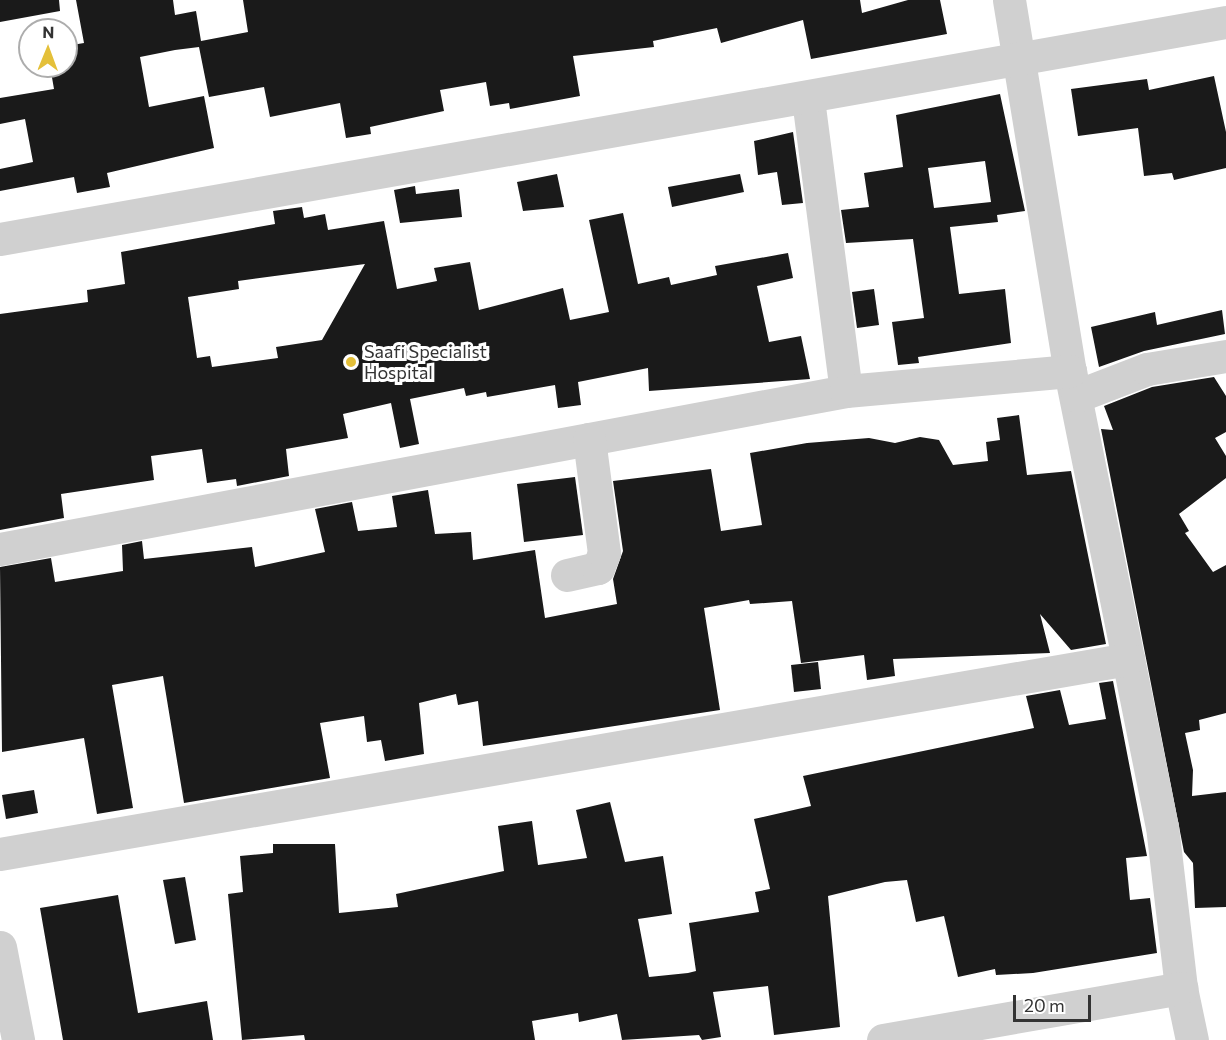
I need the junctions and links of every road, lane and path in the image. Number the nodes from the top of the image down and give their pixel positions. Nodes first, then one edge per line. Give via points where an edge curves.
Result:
1 (1009, 0) edge
2 (1226, 22) edge
3 (1019, 58) junction
4 (808, 99) junction
5 (0, 239) edge
6 (1226, 356) edge
7 (1073, 383) junction
8 (846, 391) junction
9 (589, 439) junction
10 (0, 549) edge
11 (567, 575) dead end
12 (1128, 659) junction
13 (0, 854) edge
14 (0, 947) edge
15 (1181, 988) junction
16 (18, 1040) edge
17 (883, 1040) edge
18 (1192, 1040) edge

1 - 3 street
2 - 3 street
3 - 4 street
3 - 7 street
4 - 5 street
4 - 8 street
6 - 7 street
7 - 8 street
7 - 12 street
8 - 9 street
9 - 10 street
9 - 11 street via 604,553 598,568
12 - 13 street
12 - 15 street via 1162,826
14 - 16 street
15 - 17 street
15 - 18 street

